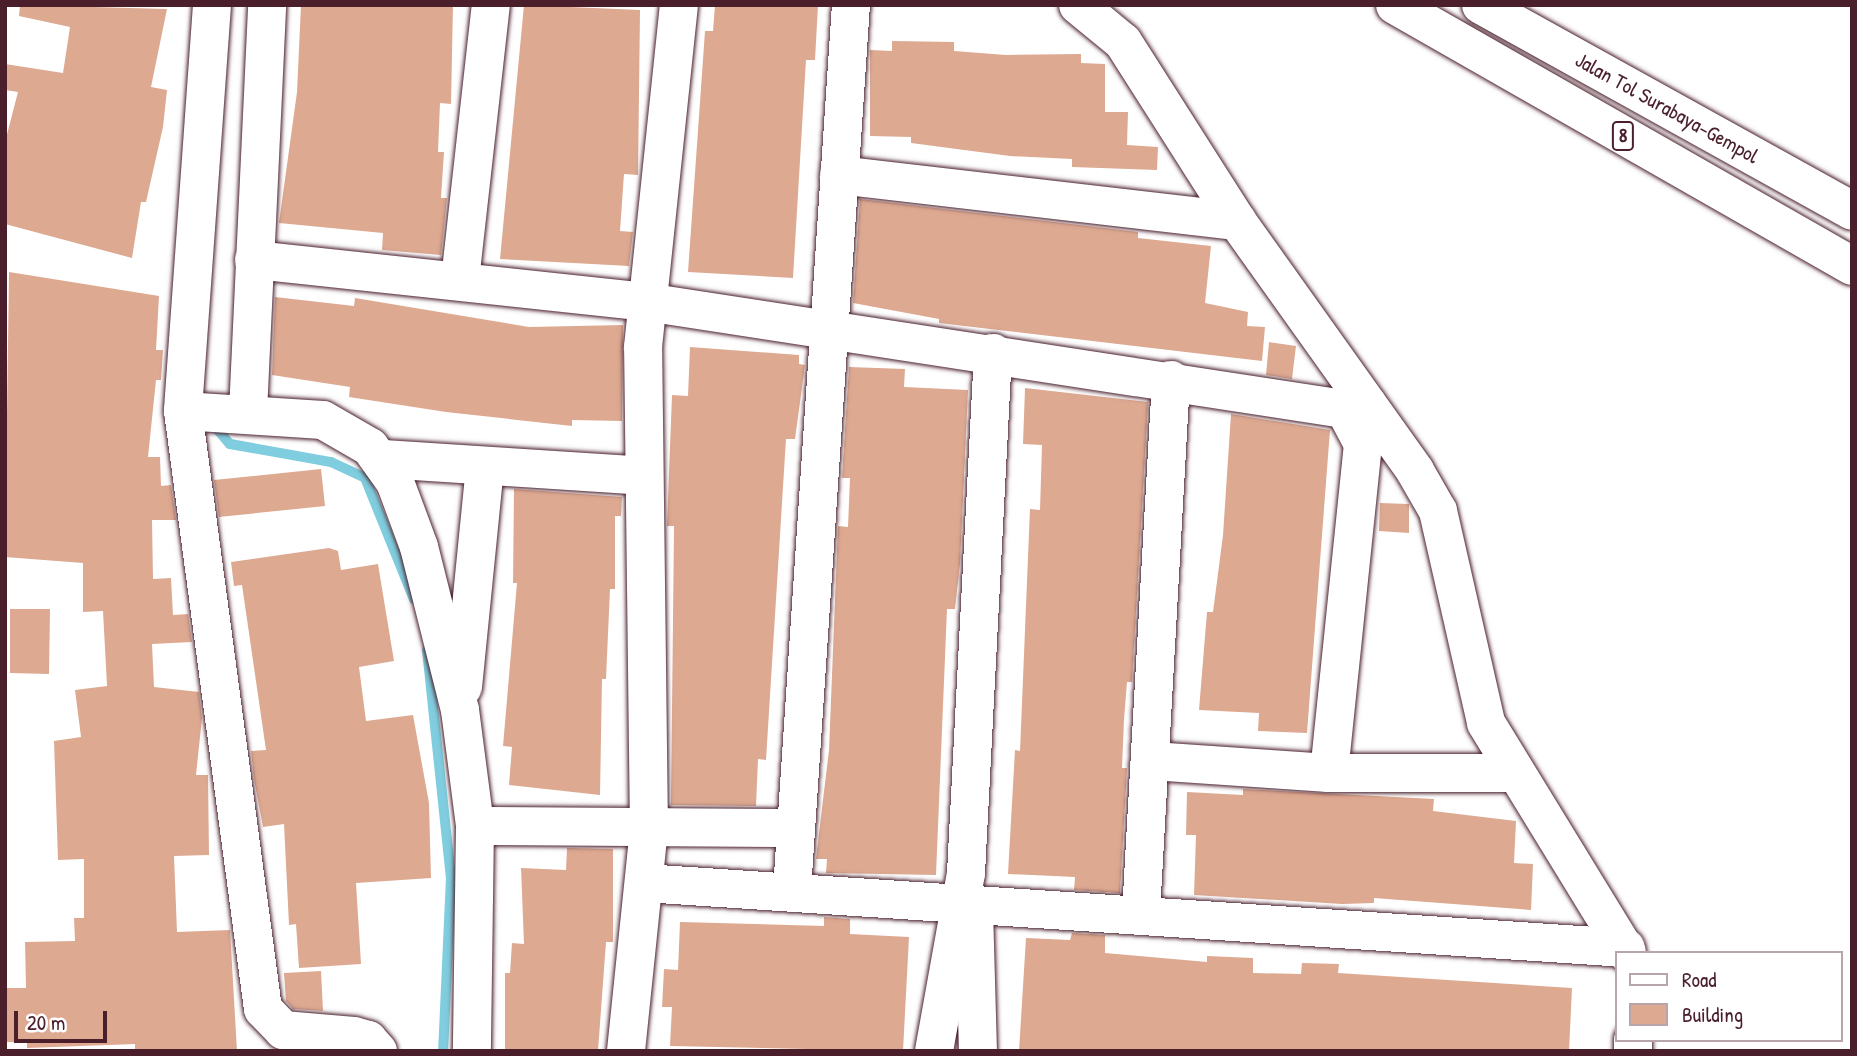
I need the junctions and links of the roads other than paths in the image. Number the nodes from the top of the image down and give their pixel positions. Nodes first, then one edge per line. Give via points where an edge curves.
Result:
1 (212, 5) edge
2 (267, 5) edge
3 (491, 5) edge
4 (679, 5) edge
5 (851, 5) edge
6 (1066, 5) edge
7 (1395, 5) edge
8 (1481, 5) edge
9 (1078, 6) edge
10 (839, 175) junction
11 (1852, 211) edge
12 (1237, 221) junction
13 (254, 260) junction
14 (1852, 266) edge
15 (460, 280) junction
16 (646, 302) junction
17 (828, 331) junction
18 (993, 353) junction
19 (1171, 380) junction
20 (1355, 406) junction
21 (187, 411) junction
22 (244, 411) junction
23 (383, 459) junction
24 (485, 466) junction
25 (643, 475) junction
26 (460, 710) junction
27 (1152, 761) junction
28 (1329, 773) junction
29 (1512, 773) junction
30 (475, 826) junction
31 (794, 828) junction
32 (649, 830) junction
33 (644, 883) junction
34 (792, 890) junction
35 (966, 894) junction
36 (1141, 913) junction
37 (1626, 951) edge
38 (961, 1000) junction
39 (377, 1051) edge
40 (472, 1051) edge
41 (626, 1051) edge
42 (934, 1051) edge
43 (978, 1051) edge

1 - 21 main road
2 - 13 main road
3 - 15 main road
4 - 16 main road
5 - 10 main road
6 - 9 main road
7 - 14 main road, 8
8 - 11 main road, Jalan Tol Surabaya–Gempol / 8
9 - 12 main road via 1123,42
10 - 12 main road
10 - 17 main road
12 - 20 main road
13 - 15 main road
13 - 22 main road
15 - 16 main road
16 - 17 main road
16 - 25 main road
17 - 18 main road
17 - 31 main road
18 - 19 main road
18 - 35 main road
19 - 20 main road
19 - 27 main road
20 - 28 main road via 1363,444
20 - 29 main road via 1438,512 1486,723
21 - 22 main road
21 - 39 main road via 263,1009 283,1030 354,1036 368,1040
22 - 23 main road via 323,419
23 - 24 main road
23 - 26 main road via 419,547
24 - 25 main road
24 - 26 main road
25 - 32 main road
26 - 30 main road
27 - 28 main road
27 - 36 main road
28 - 29 main road
29 - 37 main road
30 - 32 main road
30 - 40 main road
31 - 32 main road
31 - 34 main road
32 - 33 main road
33 - 34 main road
33 - 41 main road
34 - 35 main road
35 - 36 main road
35 - 38 main road
36 - 37 main road
38 - 42 main road
38 - 43 main road

